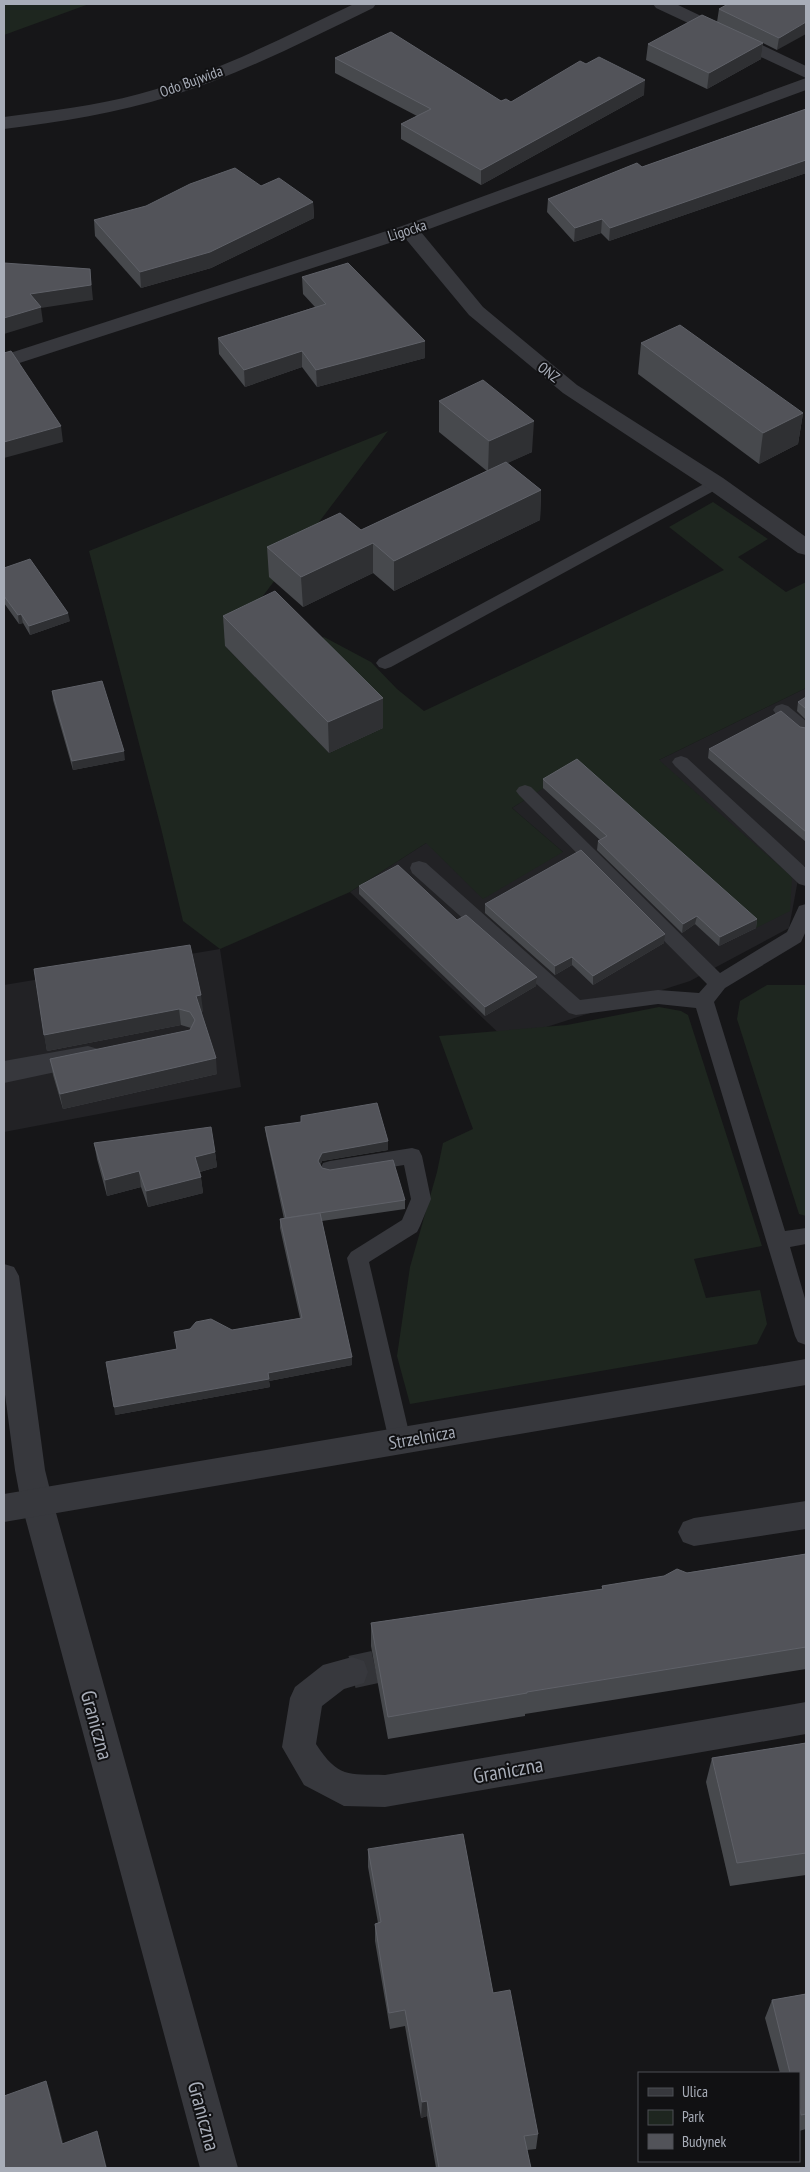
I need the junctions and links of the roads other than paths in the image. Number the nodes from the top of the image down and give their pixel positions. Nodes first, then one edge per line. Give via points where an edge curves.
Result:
1 (367, 4) edge
2 (662, 4) edge
3 (806, 73) edge
4 (806, 84) edge
5 (4, 123) edge
6 (409, 230) junction
7 (4, 362) edge
8 (715, 483) junction
9 (806, 548) edge
10 (385, 663) dead end
11 (782, 710) edge
12 (806, 730) edge
13 (682, 762) dead end
14 (525, 791) dead end
15 (419, 868) dead end
16 (806, 879) edge
17 (806, 910) edge
18 (718, 983) junction
19 (704, 1001) junction
20 (112, 1051) edge
21 (4, 1072) edge
22 (330, 1169) edge
23 (806, 1236) edge
24 (777, 1241) junction
25 (4, 1276) edge
26 (806, 1336) edge
27 (806, 1372) edge
28 (400, 1441) junction
29 (37, 1502) junction
30 (4, 1508) edge
31 (806, 1515) edge
32 (694, 1532) dead end
33 (352, 1672) tunnel mouth
34 (806, 1718) edge
35 (219, 2168) edge

1 - 5 street, Odo Bujwida via 276,48 164,92 91,109
2 - 3 street
4 - 6 street, Ligocka
6 - 7 street, Ligocka
6 - 8 street, ONZ via 476,310 520,349 570,389
8 - 9 street, ONZ
8 - 10 lane
11 - 12 lane
13 - 16 lane
14 - 18 lane
15 - 19 lane via 576,1008 658,997
17 - 18 lane via 794,937
18 - 19 lane
19 - 24 lane
20 - 21 street
22 - 28 lane via 412,1156 421,1198 410,1226 358,1258
23 - 24 lane
24 - 26 lane
25 - 29 street, Graniczna
27 - 28 street, Strzelnicza
28 - 29 street, Strzelnicza
29 - 30 street, Strzelnicza
29 - 35 street, Graniczna
31 - 32 street
33 - 34 street, Graniczna via 335,1676 306,1698 299,1747 316,1774 344,1790 385,1791

